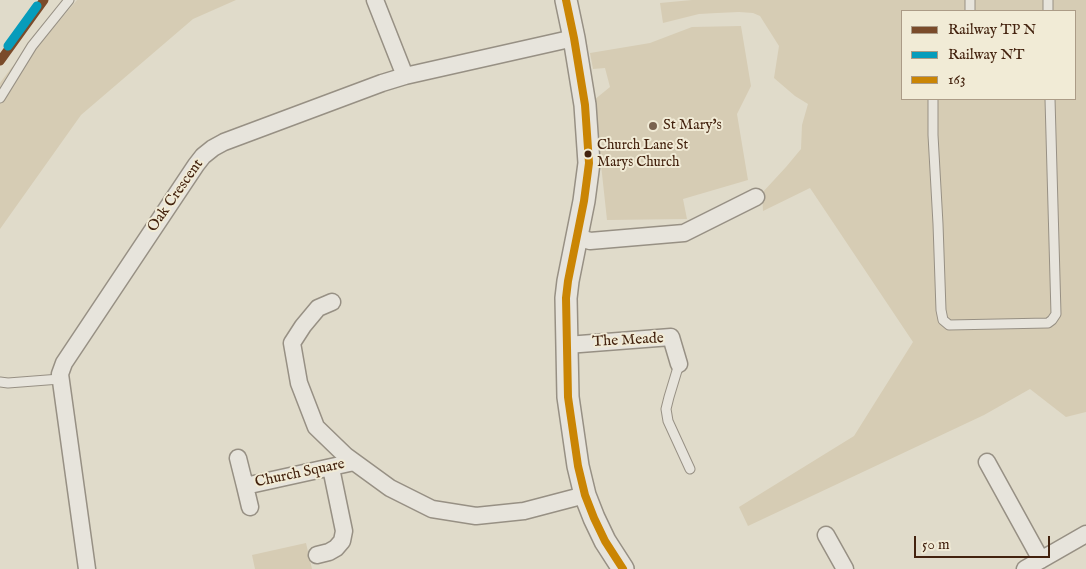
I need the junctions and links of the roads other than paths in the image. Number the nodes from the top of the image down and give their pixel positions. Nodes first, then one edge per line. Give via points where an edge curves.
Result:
1 (69, 0) edge
2 (376, 0) edge
3 (566, 0) edge
4 (574, 38) junction
5 (405, 76) junction
6 (0, 98) edge
7 (933, 100) edge
8 (1050, 100) edge
9 (756, 197) dead end
10 (576, 237) junction
11 (332, 302) dead end
12 (567, 345) junction
13 (679, 364) joint
14 (60, 379) junction
15 (0, 382) edge
16 (238, 458) dead end
17 (354, 462) junction
18 (987, 462) dead end
19 (331, 468) junction
20 (690, 469) dead end
21 (245, 486) junction
22 (585, 495) junction
23 (250, 507) dead end
24 (1086, 534) edge
25 (826, 535) dead end
26 (317, 555) dead end
27 (1041, 560) junction
28 (87, 569) edge
29 (623, 569) edge
30 (845, 569) edge
31 (1024, 569) edge

1 - 6 lane via 32,46
2 - 5 street
3 - 4 street
4 - 5 street, Oak Crescent
4 - 10 street via 585,105 589,163
5 - 14 street, Oak Crescent via 213,148 190,173 64,363
7 - 8 lane via 941,310 943,320 949,325 1048,323 1056,314
9 - 10 street via 684,233 590,240
10 - 12 street via 566,298
11 - 17 street via 318,308 292,343 299,383 316,427
12 - 13 street, The Meade via 671,337
12 - 22 street via 568,397
13 - 20 lane, The Meade via 666,409 668,421
14 - 15 lane
14 - 28 street, Oak Crescent
16 - 21 street, Church Square
17 - 19 street, Church Square
17 - 22 street via 390,488 432,509 476,516 524,511
18 - 27 street
19 - 21 street, Church Square
19 - 26 street via 344,531 336,548
21 - 23 street
22 - 29 street via 605,541
24 - 27 street
25 - 30 street
27 - 31 street

